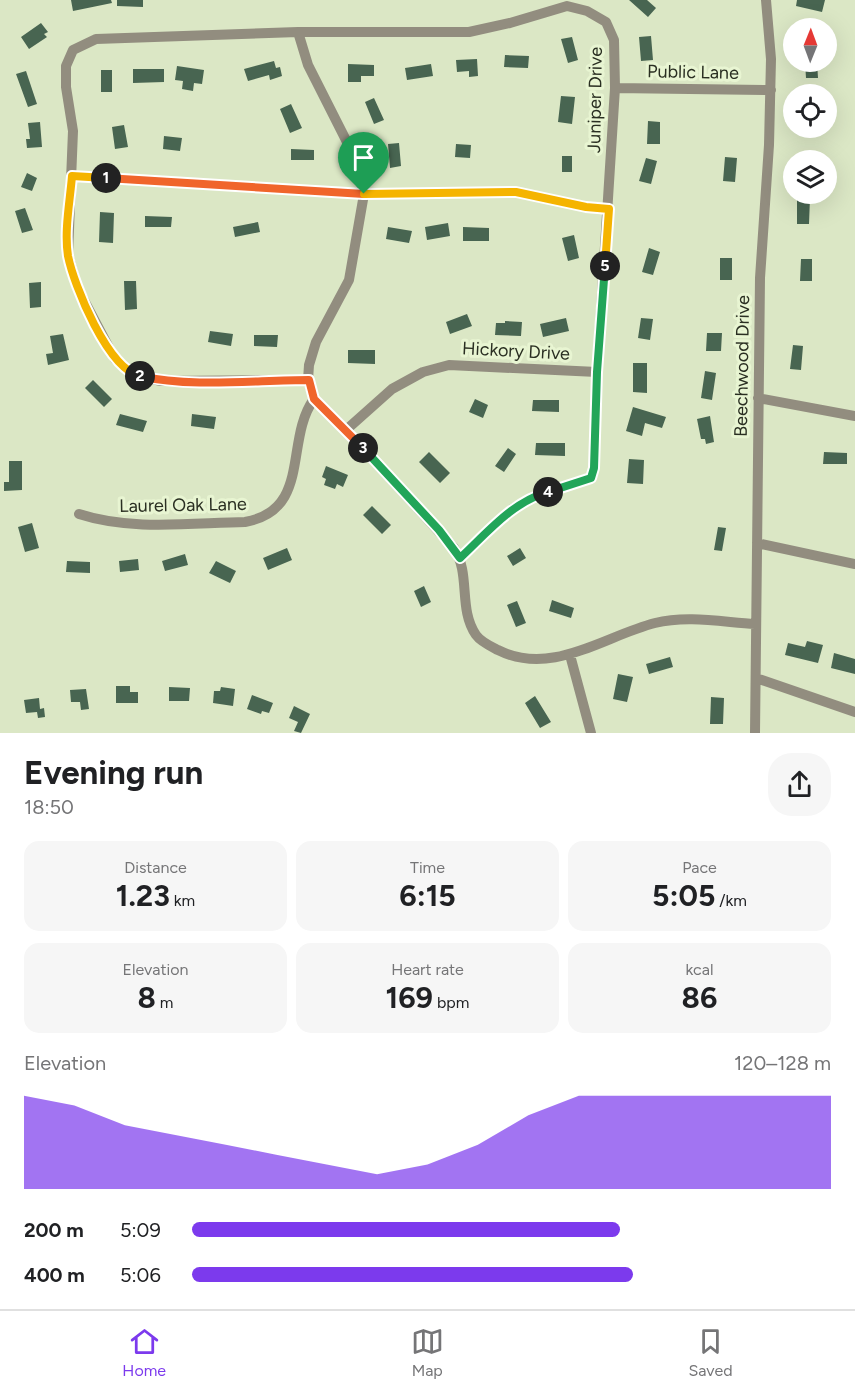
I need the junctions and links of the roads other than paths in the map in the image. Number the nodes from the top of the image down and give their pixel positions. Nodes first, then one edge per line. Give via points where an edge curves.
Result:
1 (766, 0) edge
2 (298, 32) junction
3 (615, 88) junction
4 (771, 90) junction
5 (72, 176) junction
6 (364, 194) junction
7 (609, 209) junction
8 (597, 372) junction
9 (309, 380) junction
10 (758, 398) junction
11 (314, 399) junction
12 (855, 416) edge
13 (346, 430) junction
14 (79, 514) dead end
15 (757, 543) junction
16 (460, 558) junction
17 (855, 564) edge
18 (755, 624) junction
19 (570, 655) junction
20 (756, 678) junction
21 (855, 712) edge
22 (591, 733) edge
23 (755, 733) edge

1 - 4 street, Beechwood Drive
2 - 3 street, Juniper Drive via 469,32 567,6 606,22 614,40
2 - 5 street, Juniper Drive via 96,39 73,50 66,66 73,131
2 - 6 street via 308,65 352,152
3 - 4 street, Public Lane
3 - 7 street, Juniper Drive
4 - 10 street, Beechwood Drive via 760,278
5 - 6 street
5 - 9 street, Juniper Drive via 68,254 77,287 116,359 134,375 160,381
6 - 7 street via 516,192
6 - 9 street via 349,280 316,342
7 - 8 street, Juniper Drive
8 - 13 street, Hickory Drive via 449,364 423,372 392,389
8 - 16 street, Juniper Drive via 596,452 591,478 537,495 512,509
9 - 11 street
10 - 12 street
10 - 15 street, Beechwood Drive
11 - 13 street
11 - 14 street, Laurel Oak Lane via 304,416 287,491 276,510 262,519 132,524
13 - 16 street
15 - 17 street
15 - 18 street, Beechwood Drive
16 - 19 street via 468,619 481,641 515,657
18 - 19 street via 682,619 655,623
18 - 20 street, Beechwood Drive
19 - 22 street
20 - 21 street
20 - 23 street, Beechwood Drive

